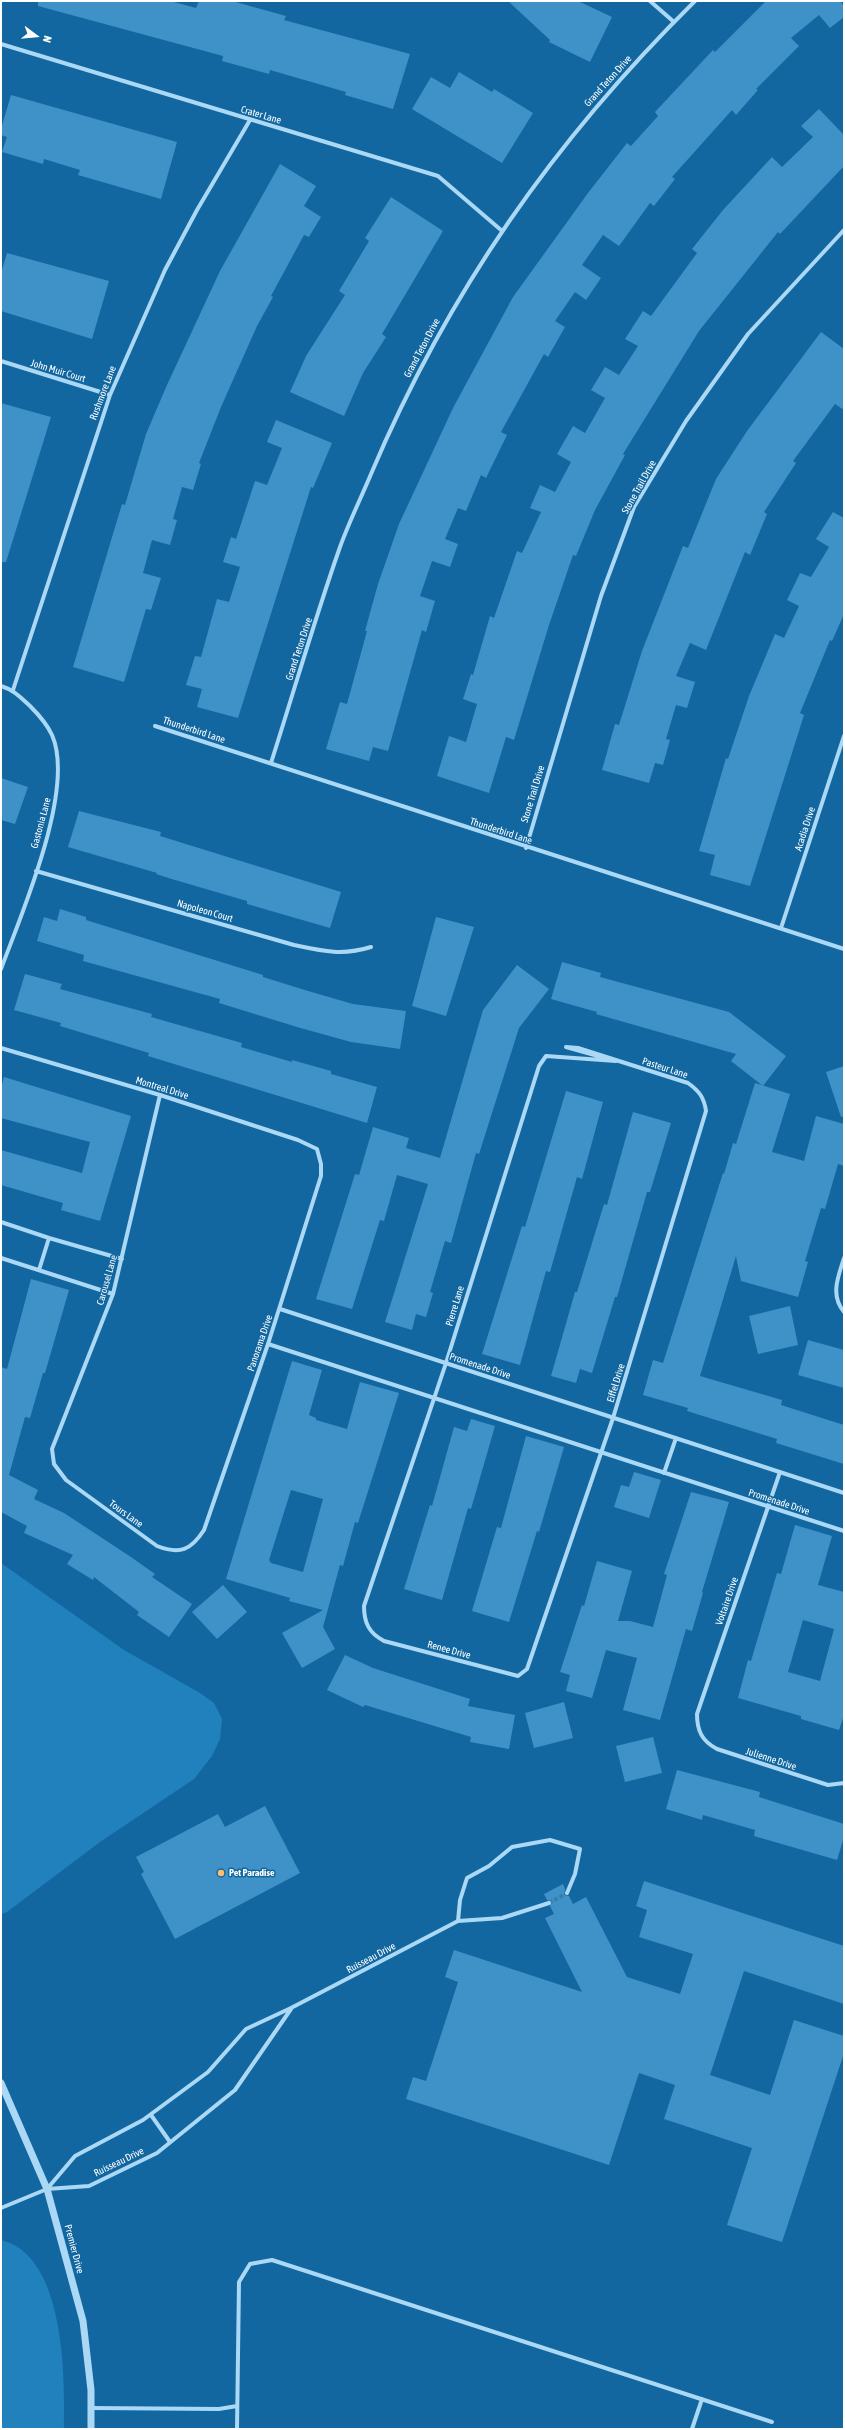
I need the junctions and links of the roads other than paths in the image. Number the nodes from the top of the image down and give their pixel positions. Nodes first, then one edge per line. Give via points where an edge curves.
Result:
1 (650, 1) edge
2 (695, 1) edge
3 (674, 22) junction
4 (1, 44) edge
5 (250, 120) junction
6 (501, 230) junction
7 (844, 230) edge
8 (1, 361) edge
9 (110, 395) junction
10 (1, 686) edge
11 (13, 690) junction
12 (155, 726) dead end
13 (844, 736) edge
14 (271, 763) junction
15 (526, 848) junction
16 (36, 871) junction
17 (781, 928) junction
18 (372, 948) dead end
19 (844, 949) edge
20 (1, 969) edge
21 (1, 1048) edge
22 (616, 1061) junction
23 (160, 1095) junction
24 (704, 1099) joint
25 (317, 1149) joint
26 (1, 1222) edge
27 (49, 1238) junction
28 (1, 1258) edge
29 (122, 1258) junction
30 (844, 1258) edge
31 (39, 1270) junction
32 (113, 1294) junction
33 (280, 1310) junction
34 (844, 1312) edge
35 (268, 1344) junction
36 (446, 1363) junction
37 (434, 1398) junction
38 (613, 1418) junction
39 (676, 1438) junction
40 (602, 1452) junction
41 (54, 1464) joint
42 (780, 1472) junction
43 (664, 1473) junction
44 (844, 1493) edge
45 (768, 1507) junction
46 (844, 1530) edge
47 (198, 1539) joint
48 (368, 1629) joint
49 (527, 1669) joint
50 (701, 1736) joint
51 (843, 1783) edge
52 (567, 1893) tunnel mouth
53 (549, 1903) tunnel mouth
54 (458, 1921) junction
55 (291, 2008) junction
56 (1, 2083) edge
57 (151, 2115) junction
58 (170, 2142) junction
59 (47, 2189) junction
60 (1, 2208) edge
61 (702, 2399) junction
62 (237, 2406) junction
63 (91, 2408) junction
64 (772, 2422) dead end
65 (90, 2429) edge
66 (236, 2429) edge
67 (692, 2429) edge

1 - 3 street
2 - 3 street, Grand Teton Drive
3 - 6 street, Grand Teton Drive via 602,99 538,178
4 - 5 street, Crater Lane
5 - 6 street, Crater Lane via 438,176
5 - 9 street, Rushmore Lane via 165,270
6 - 14 street, Grand Teton Drive via 448,316 395,418 341,546
7 - 15 street, Stone Trail Drive via 748,334 686,421 634,508 601,596
8 - 9 street, John Muir Court
9 - 11 street, Rushmore Lane
10 - 11 street
11 - 16 street, Gastonia Lane via 39,715 52,735 58,764 56,800
12 - 14 street, Thunderbird Lane
13 - 17 street, Acadia Drive
14 - 15 street, Thunderbird Lane
15 - 17 street, Thunderbird Lane
16 - 18 street, Napoleon Court via 294,945 327,952 352,953
16 - 20 street, Gastonia Lane
17 - 19 street, Thunderbird Lane
21 - 23 street, Montreal Drive
22 - 22 street, Pasteur Lane via 578,1048 566,1047 609,1059
22 - 24 street, Pasteur Lane via 688,1083
22 - 36 street, Pierre Lane via 546,1056 539,1066
23 - 25 street, Montreal Drive via 298,1140
23 - 29 street, Carousel Lane
24 - 38 street, Eiffel Drive via 705,1122
25 - 33 street, Panorama Drive via 321,1176
26 - 27 street
27 - 29 street
27 - 31 street
28 - 31 street
29 - 32 street, Carousel Lane
30 - 34 street via 835,1285 837,1303
31 - 32 street
32 - 41 street, Carousel Lane via 52,1449
33 - 35 street, Panorama Drive
33 - 36 street, Promenade Drive
35 - 37 street, Promenade Drive
35 - 47 street, Panorama Drive via 204,1530
36 - 37 street, Pierre Lane
36 - 38 street, Promenade Drive
37 - 40 street, Promenade Drive
37 - 48 street, Pierre Lane via 364,1606
38 - 39 street, Promenade Drive
38 - 40 street, Eiffel Drive
39 - 42 street, Promenade Drive
39 - 43 street
40 - 43 street, Promenade Drive
40 - 49 street, Eiffel Drive
41 - 47 street, Tours Lane via 66,1480 157,1546 179,1551 190,1547
42 - 44 street, Promenade Drive
42 - 45 street, Voltaire Drive
43 - 45 street, Promenade Drive
45 - 46 street, Promenade Drive
45 - 50 street, Voltaire Drive via 697,1714
48 - 49 street, Renee Drive via 384,1641 518,1676
50 - 51 street, Julienne Drive via 717,1750 828,1785
52 - 54 street via 575,1874 580,1849 550,1840 512,1847 489,1866 467,1878 460,1900
53 - 54 street, Ruisseau Drive via 502,1918
54 - 55 street, Ruisseau Drive
55 - 57 street, Ruisseau Drive via 246,2029 208,2072
55 - 58 street, Ruisseau Drive via 236,2090
56 - 59 street, Premier Drive
57 - 58 street
57 - 59 street, Ruisseau Drive via 75,2156
58 - 59 street, Ruisseau Drive via 157,2153 89,2186
59 - 60 street, Ruisseau Drive
59 - 63 street, Premier Drive via 83,2321 92,2390
61 - 62 street via 272,2260 250,2264 239,2282
61 - 64 street
61 - 67 street
62 - 63 street via 219,2409
62 - 66 street
63 - 65 street, Premier Drive

